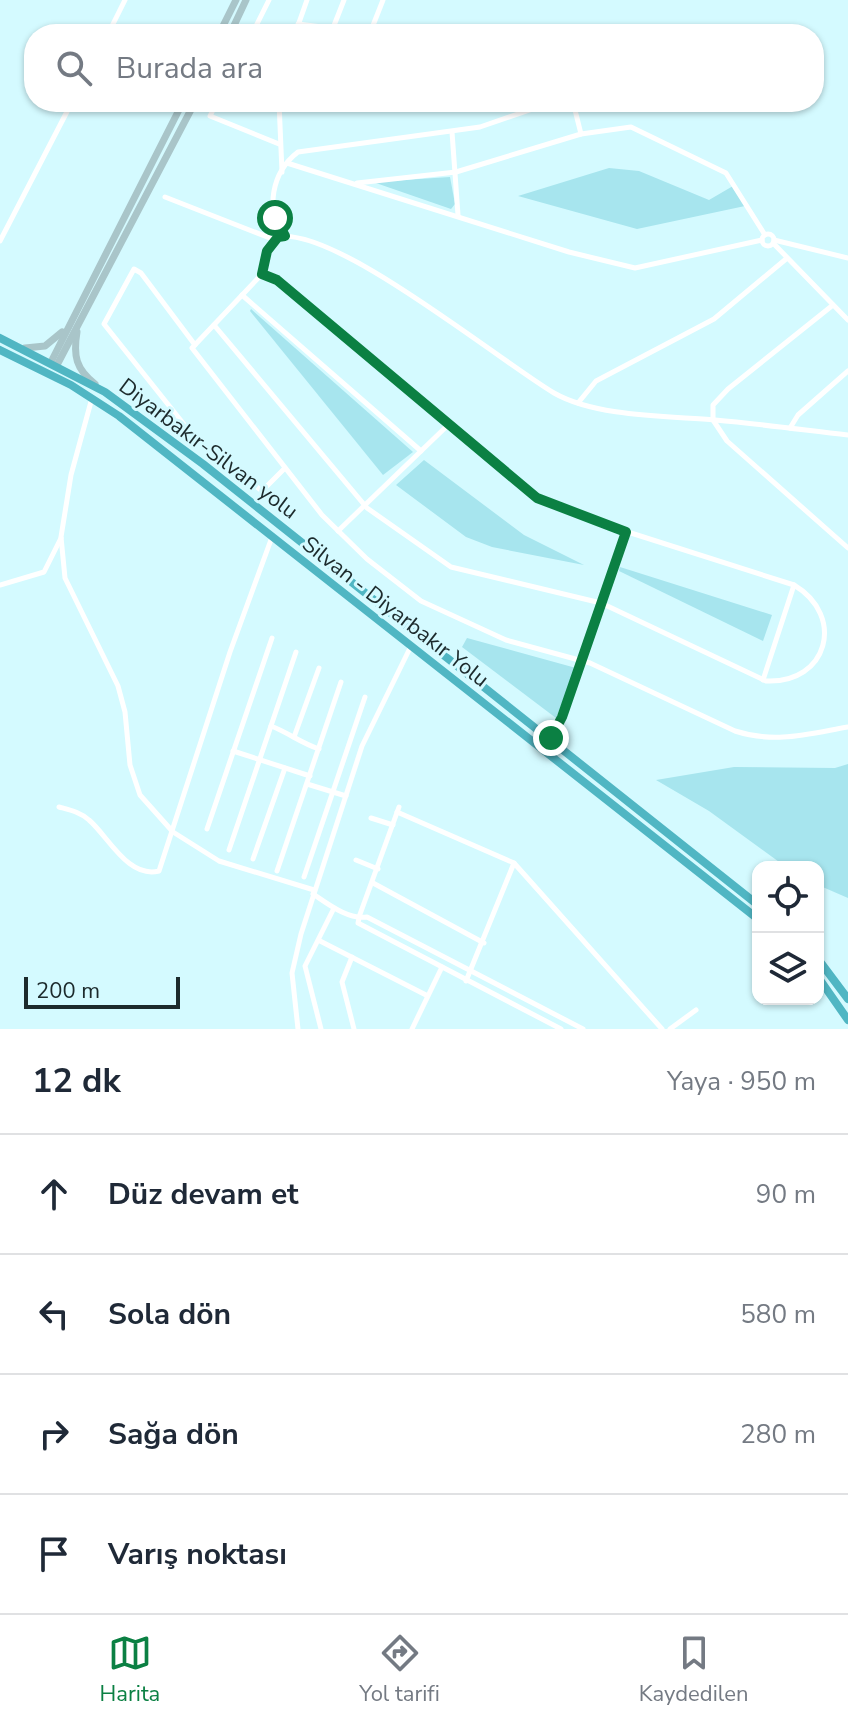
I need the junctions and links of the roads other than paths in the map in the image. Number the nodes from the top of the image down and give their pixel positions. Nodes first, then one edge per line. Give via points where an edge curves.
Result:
1 (125, 0) edge
2 (236, 0) edge
3 (246, 0) edge
4 (269, 0) edge
5 (307, 0) edge
6 (344, 0) edge
7 (383, 0) edge
8 (113, 24) edge
9 (224, 24) edge
10 (235, 24) edge
11 (257, 24) edge
12 (298, 24) edge
13 (335, 24) edge
14 (374, 24) edge
15 (67, 112) edge
16 (178, 112) edge
17 (190, 112) edge
18 (212, 112) edge
19 (279, 112) edge
20 (525, 112) edge
21 (576, 112) edge
22 (452, 132) junction
23 (581, 134) junction
24 (279, 144) junction
25 (287, 163) junction
26 (456, 172) junction
27 (282, 173) junction
28 (356, 183) junction
29 (165, 197) dead end
30 (458, 215) junction
31 (285, 236) junction
32 (764, 238) junction
33 (275, 240) junction
34 (0, 241) edge
35 (774, 242) junction
36 (848, 258) edge
37 (786, 259) junction
38 (262, 274) junction
39 (242, 295) junction
40 (833, 305) junction
41 (848, 320) edge
42 (75, 324) junction
43 (214, 325) junction
44 (0, 338) edge
45 (195, 345) junction
46 (25, 348) junction
47 (0, 350) edge
48 (54, 364) junction
49 (848, 371) edge
50 (105, 392) junction
51 (93, 397) junction
52 (578, 403) junction
53 (713, 420) junction
54 (448, 425) junction
55 (790, 428) junction
56 (848, 435) edge
57 (421, 451) junction
58 (285, 468) junction
59 (364, 505) junction
60 (338, 531) junction
61 (626, 532) junction
62 (272, 536) junction
63 (61, 537) junction
64 (848, 548) edge
65 (0, 585) edge
66 (794, 585) junction
67 (601, 603) junction
68 (272, 638) dead end
69 (411, 646) junction
70 (296, 652) dead end
71 (582, 660) junction
72 (319, 668) dead end
73 (763, 680) junction
74 (341, 682) dead end
75 (365, 697) dead end
76 (271, 726) junction
77 (848, 727) edge
78 (294, 737) junction
79 (551, 738) junction
80 (319, 749) junction
81 (233, 751) junction
82 (259, 760) junction
83 (285, 768) junction
84 (310, 776) junction
85 (307, 784) junction
86 (334, 793) junction
87 (346, 796) junction
88 (59, 807) dead end
89 (371, 818) dead end
90 (393, 825) junction
91 (207, 829) dead end
92 (173, 832) junction
93 (229, 850) dead end
94 (253, 859) dead end
95 (356, 860) dead end
96 (514, 863) junction
97 (378, 869) junction
98 (277, 871) dead end
99 (304, 877) dead end
100 (373, 883) junction
101 (313, 892) junction
102 (752, 900) edge
103 (334, 908) junction
104 (752, 914) edge
105 (359, 918) junction
106 (320, 941) junction
107 (484, 943) junction
108 (352, 957) junction
109 (442, 967) junction
110 (824, 967) edge
111 (471, 973) junction
112 (466, 981) junction
113 (824, 986) edge
114 (426, 995) junction
115 (848, 999) edge
116 (696, 1010) dead end
117 (848, 1020) edge
118 (298, 1029) edge
119 (321, 1029) edge
120 (354, 1029) edge
121 (412, 1029) edge
122 (561, 1029) edge
123 (583, 1029) edge
124 (662, 1029) edge
125 (670, 1029) edge

1 - 8 street
2 - 9 street
3 - 10 street
4 - 11 street
5 - 12 street
6 - 13 street
7 - 14 street
15 - 34 street
16 - 42 street
17 - 42 street
18 - 24 street via 210,116
19 - 24 street
20 - 22 street
21 - 23 street
22 - 25 street via 298,152
22 - 26 street
23 - 26 street
23 - 32 street via 631,127 707,161 735,183
24 - 27 street
25 - 27 street
25 - 28 street
26 - 28 street
26 - 30 street
27 - 31 street via 273,189 272,208
28 - 30 street
29 - 33 street
30 - 32 street via 635,268
31 - 33 street
31 - 52 street via 293,234 335,250 501,360
32 - 35 street
32 - 35 street via 766,246
33 - 38 street
35 - 36 street
35 - 37 street
37 - 40 street
37 - 52 street via 714,319 596,381
38 - 39 street
38 - 54 street via 277,280
39 - 43 street
39 - 57 street
40 - 41 street
40 - 53 street via 728,389 713,405
42 - 46 street via 45,346
42 - 48 street
42 - 50 street via 76,363
43 - 45 street
43 - 59 street
44 - 46 highway, Diyarbakır-Silvan yolu
45 - 58 street via 192,348
45 - 58 street via 134,269 104,324 198,442 262,491
46 - 48 highway, Diyarbakır-Silvan yolu
47 - 51 highway, Silvan - Diyarbakır Yolu
48 - 50 highway, Diyarbakır-Silvan yolu
49 - 55 street
50 - 79 highway, Diyarbakır-Silvan yolu
51 - 62 highway, Silvan - Diyarbakır Yolu
51 - 63 street via 74,455
52 - 53 street
53 - 55 street
53 - 64 street via 727,441
54 - 57 street
54 - 61 street via 537,498
55 - 56 street
57 - 59 street
58 - 60 street
59 - 60 street
59 - 67 street via 451,567
60 - 71 street via 434,608 506,640
61 - 66 street
61 - 67 street
62 - 69 highway, Silvan - Diyarbakır Yolu
62 - 92 street
63 - 65 street via 44,572
63 - 92 street via 65,578 118,686 140,795
66 - 73 street
66 - 73 street via 819,611 824,643 816,662 803,674
67 - 71 street
67 - 73 street
68 - 81 street
69 - 87 street via 373,719
69 - 104 highway, Silvan - Diyarbakır Yolu
70 - 76 street
71 - 77 street via 758,738 786,739
71 - 79 street
72 - 78 street
74 - 80 street
75 - 86 street
76 - 78 street
76 - 82 street
78 - 80 street
79 - 102 highway, Diyarbakır-Silvan yolu
80 - 84 street
81 - 82 street
81 - 91 street
82 - 83 street
82 - 93 street
83 - 84 street
83 - 94 street
84 - 85 street
85 - 86 street
85 - 98 street
86 - 87 street
86 - 99 street
87 - 101 street
88 - 92 street via 88,819 126,860 153,873 159,871
89 - 90 street
90 - 96 street via 398,809
90 - 97 street
92 - 101 street via 219,861
95 - 97 street
96 - 107 street
96 - 124 street
97 - 100 street
100 - 105 street
100 - 107 street
101 - 103 street
101 - 118 street via 292,973
103 - 105 street
103 - 106 street
105 - 109 street via 358,923
105 - 111 street via 367,917
106 - 108 street
106 - 119 street via 305,966
107 - 111 street
108 - 114 street
108 - 120 street via 342,982
109 - 112 street
109 - 114 street
110 - 115 highway
111 - 112 street
111 - 123 street
112 - 122 street
113 - 117 highway
114 - 121 street
116 - 125 street

